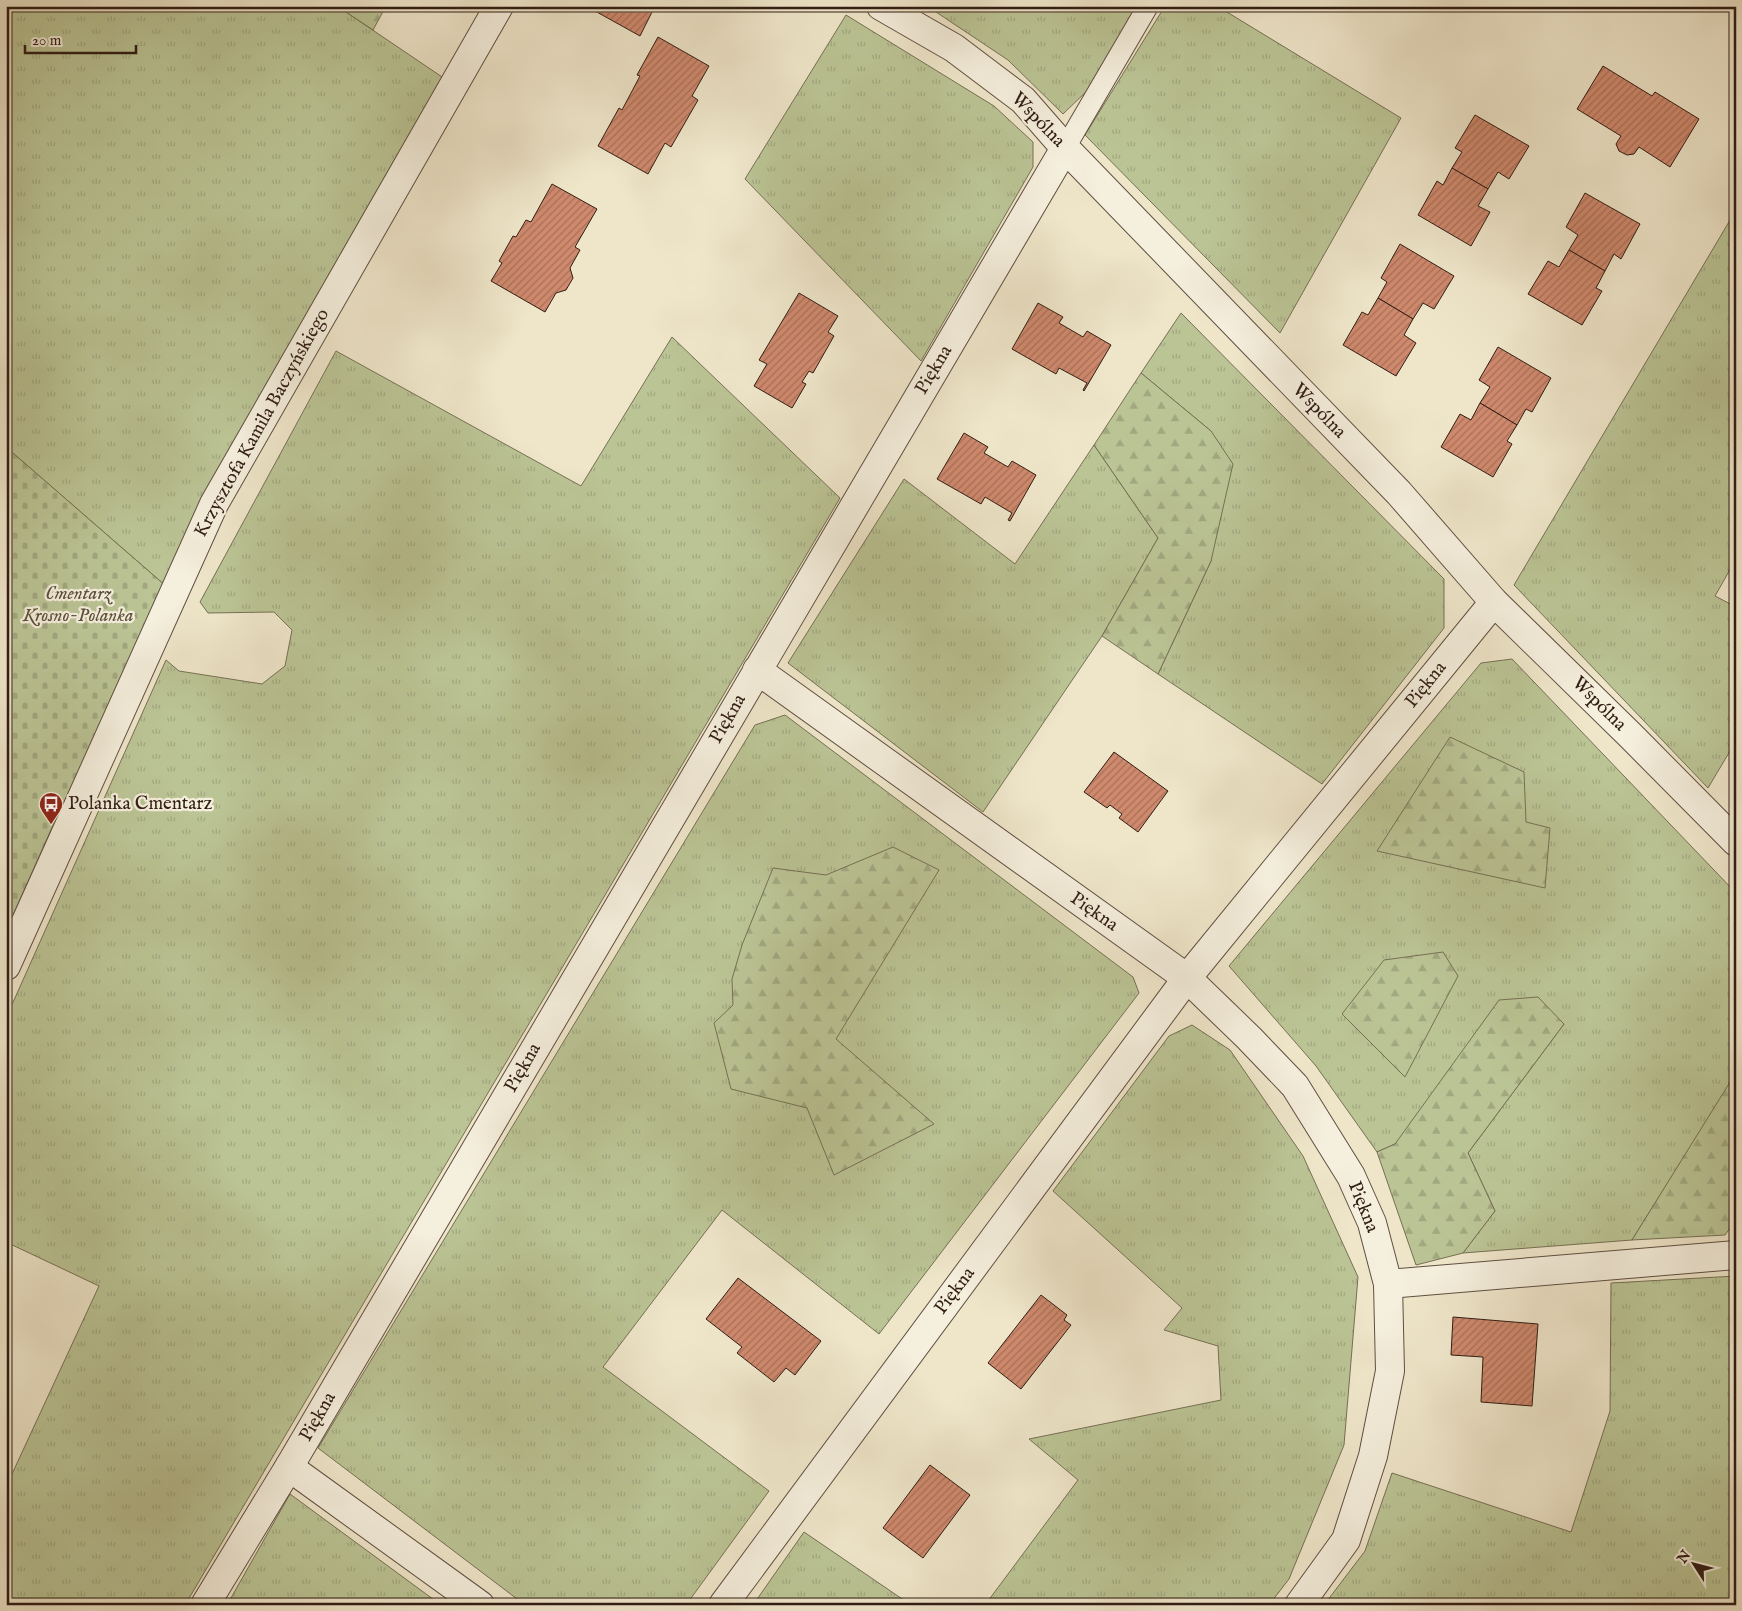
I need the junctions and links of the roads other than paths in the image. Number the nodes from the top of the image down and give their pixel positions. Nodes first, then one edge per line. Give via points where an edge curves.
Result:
1 (500, 6) edge
2 (881, 6) edge
3 (1148, 6) edge
4 (1065, 148) junction
5 (1494, 602) junction
6 (757, 670) junction
7 (1736, 842) edge
8 (6, 966) edge
9 (1187, 978) junction
10 (1736, 1255) edge
11 (1388, 1284) junction
12 (289, 1467) junction
13 (205, 1605) edge
14 (480, 1605) edge
15 (723, 1605) edge
16 (1299, 1605) edge

1 - 8 street, Krzysztofa Kamila Baczyńskiego via 214,504
2 - 4 street, Wspólna via 954,48 1023,100
3 - 4 lane
4 - 5 street, Wspólna via 1399,494
4 - 6 street, Piękna
5 - 7 street, Wspólna
5 - 9 street, Piękna
6 - 9 street, Piękna
6 - 12 street, Piękna
9 - 11 street, Piękna via 1296,1086 1351,1176 1372,1223
9 - 15 street, Piękna
10 - 11 street
11 - 16 street, Piękna via 1390,1371 1373,1456 1346,1540
12 - 13 street, Piękna
12 - 14 street

